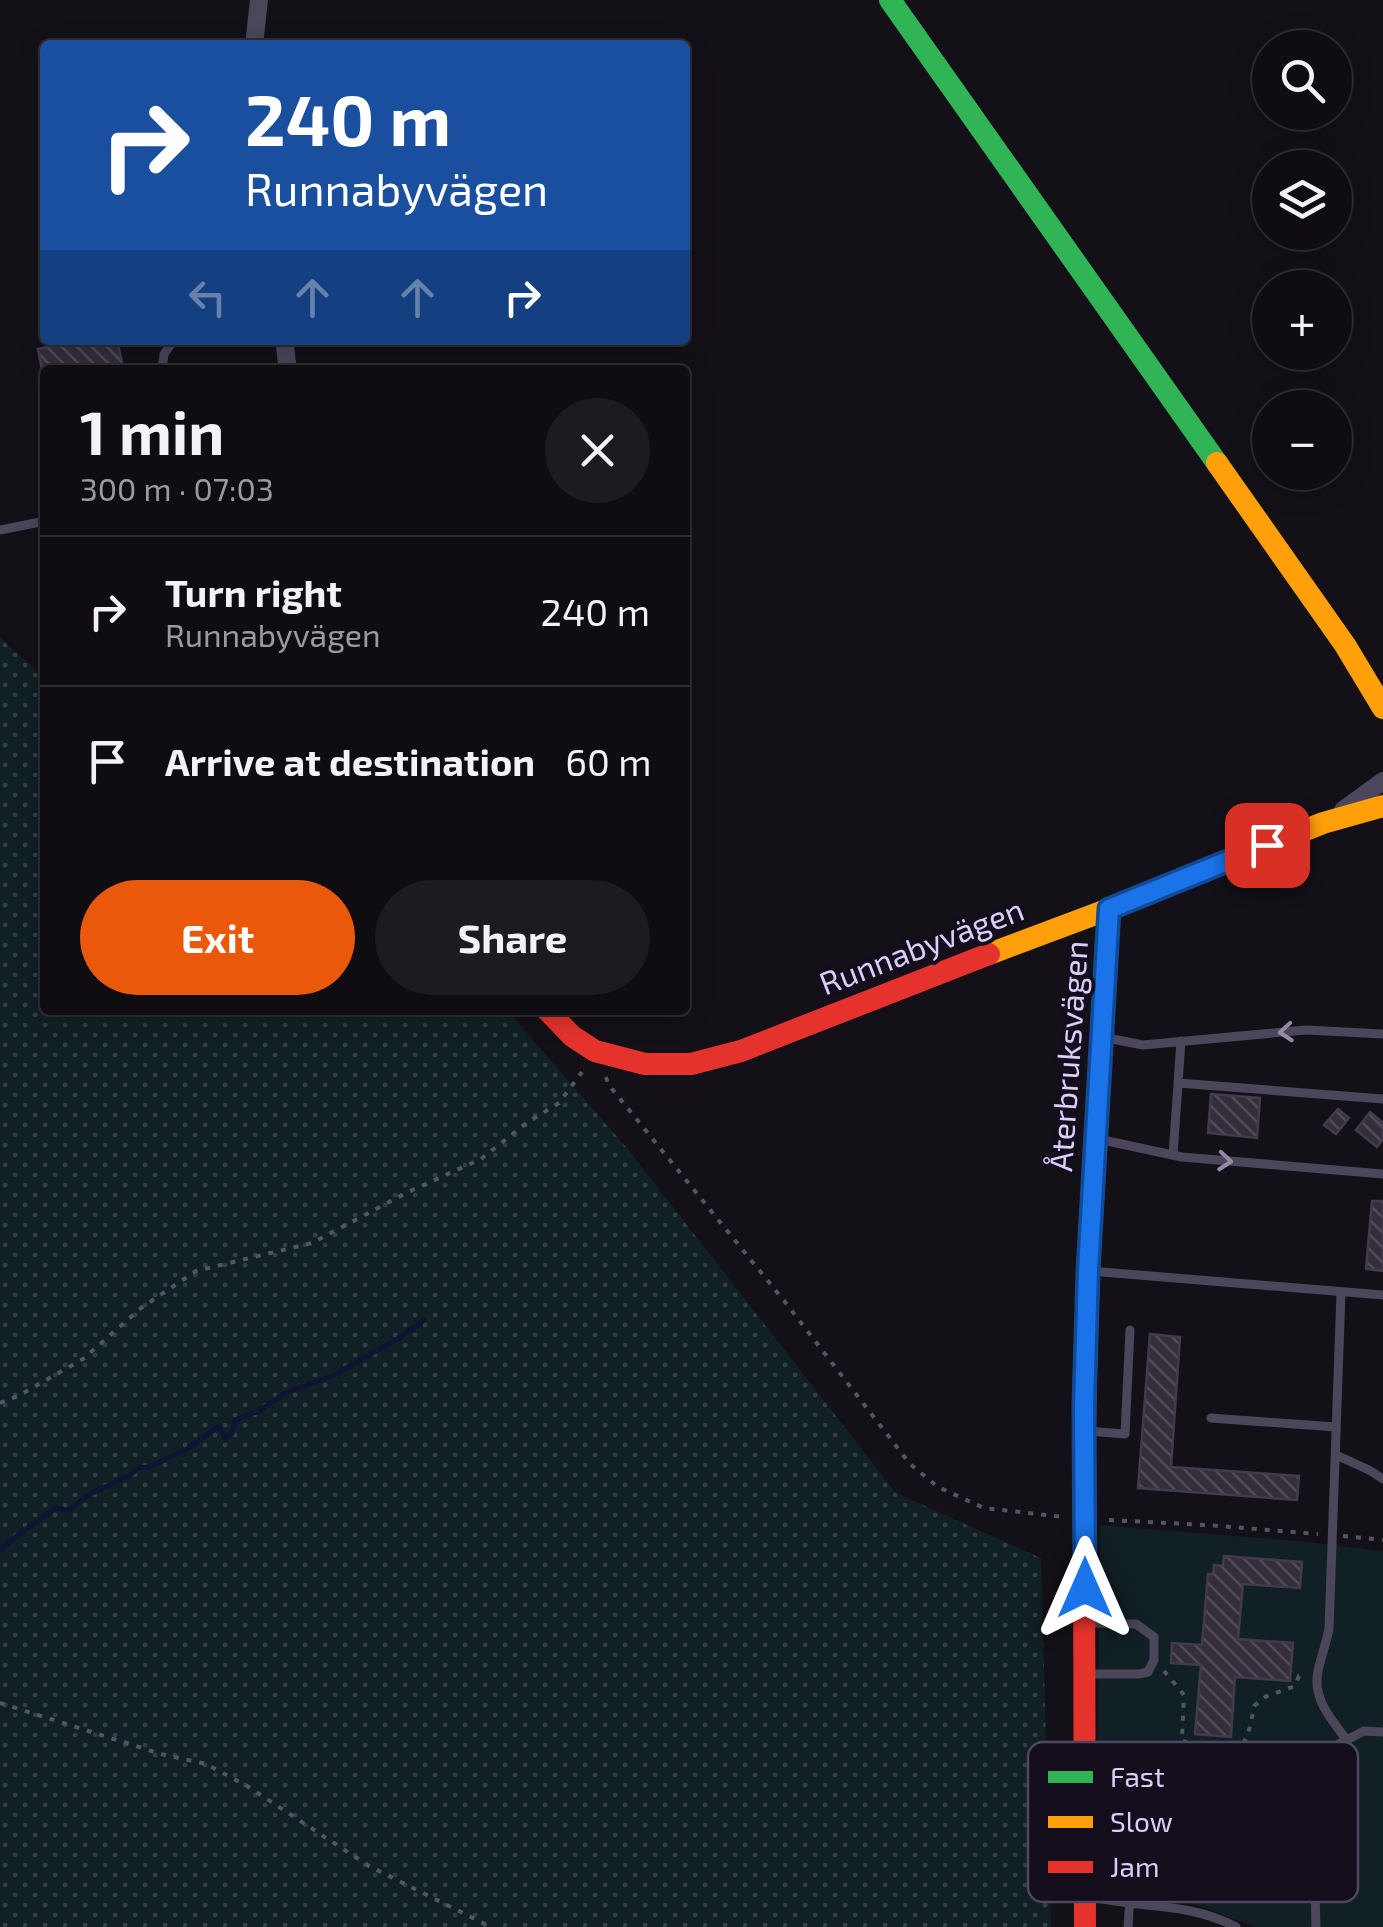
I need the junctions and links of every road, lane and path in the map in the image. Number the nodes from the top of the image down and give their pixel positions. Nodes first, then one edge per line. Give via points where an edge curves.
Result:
1 (258, 0) edge
2 (890, 0) edge
3 (254, 40) edge
4 (40, 522) edge
5 (0, 530) edge
6 (1345, 645) junction
7 (1383, 680) edge
8 (1383, 708) edge
9 (1383, 780) edge
10 (1383, 806) edge
11 (1323, 823) junction
12 (1109, 909) junction
13 (552, 1015) edge
14 (1383, 1034) edge
15 (1102, 1038) junction
16 (1180, 1042) junction
17 (596, 1052) junction
18 (1178, 1084) junction
19 (1383, 1099) edge
20 (1095, 1138) junction
21 (1173, 1155) junction
22 (1383, 1174) edge
23 (1088, 1271) junction
24 (1341, 1293) junction
25 (1383, 1295) edge
26 (1130, 1330) dead end
27 (0, 1403) edge
28 (1211, 1418) dead end
29 (1336, 1426) junction
30 (1084, 1431) junction
31 (1336, 1455) junction
32 (1383, 1479) edge
33 (1084, 1519) junction
34 (1334, 1536) junction
35 (1383, 1540) edge
36 (1085, 1622) junction
37 (1154, 1660) junction
38 (1086, 1674) junction
39 (1317, 1674) junction
40 (0, 1703) edge
41 (1383, 1732) edge
42 (1346, 1739) junction
43 (1183, 1741) joint
44 (1085, 1742) edge
45 (1186, 1742) edge
46 (1245, 1742) edge
47 (1341, 1742) edge
48 (1109, 1902) edge
49 (1182, 1902) edge
50 (1315, 1902) edge
51 (1128, 1903) junction
52 (1182, 1909) junction
53 (492, 1927) edge
54 (1128, 1927) edge
55 (1236, 1927) edge
56 (1316, 1927) edge

1 - 3 street
2 - 6 street
4 - 5 lane
6 - 7 street
6 - 8 street
9 - 11 street, Runnabyvägen
10 - 11 street, Runnabyvägen
11 - 12 street, Runnabyvägen
12 - 15 street, Återbruksvägen
12 - 17 street, Runnabyvägen via 706,1062 648,1066
13 - 17 street, Runnabyvägen
14 -> 16 lane via 1306,1030
15 - 16 lane
15 - 20 street, Återbruksvägen
16 - 18 lane
17 - 27 path via 559,1102 480,1159 312,1243 196,1272 83,1358
17 - 33 path via 608,1084 910,1464 938,1487 984,1508
18 - 19 lane
18 - 21 lane
20 - 21 lane
20 - 23 street, Återbruksvägen
21 -> 22 lane
23 - 24 lane
23 - 30 street, Återbruksvägen
24 - 25 lane
24 - 29 lane
26 - 30 lane via 1125,1434
28 - 29 lane
29 - 31 lane
30 - 33 street, Återbruksvägen
31 - 32 lane
31 - 34 lane
33 - 34 path
33 - 36 street, Återbruksvägen
34 - 35 path
34 - 39 lane via 1329,1630
36 - 37 lane via 1136,1624 1154,1637
36 - 38 street, Återbruksvägen
37 - 38 lane via 1140,1674
37 - 43 path via 1184,1695
38 - 44 street, Återbruksvägen
39 - 42 lane via 1326,1713
39 - 46 path via 1299,1676 1295,1686 1254,1706
40 - 53 path via 206,1764 369,1866
41 - 42 lane
42 - 47 lane
43 - 45 path
48 - 51 lane
49 - 52 path
50 - 56 lane
51 - 52 lane
51 - 54 lane
52 - 55 lane

